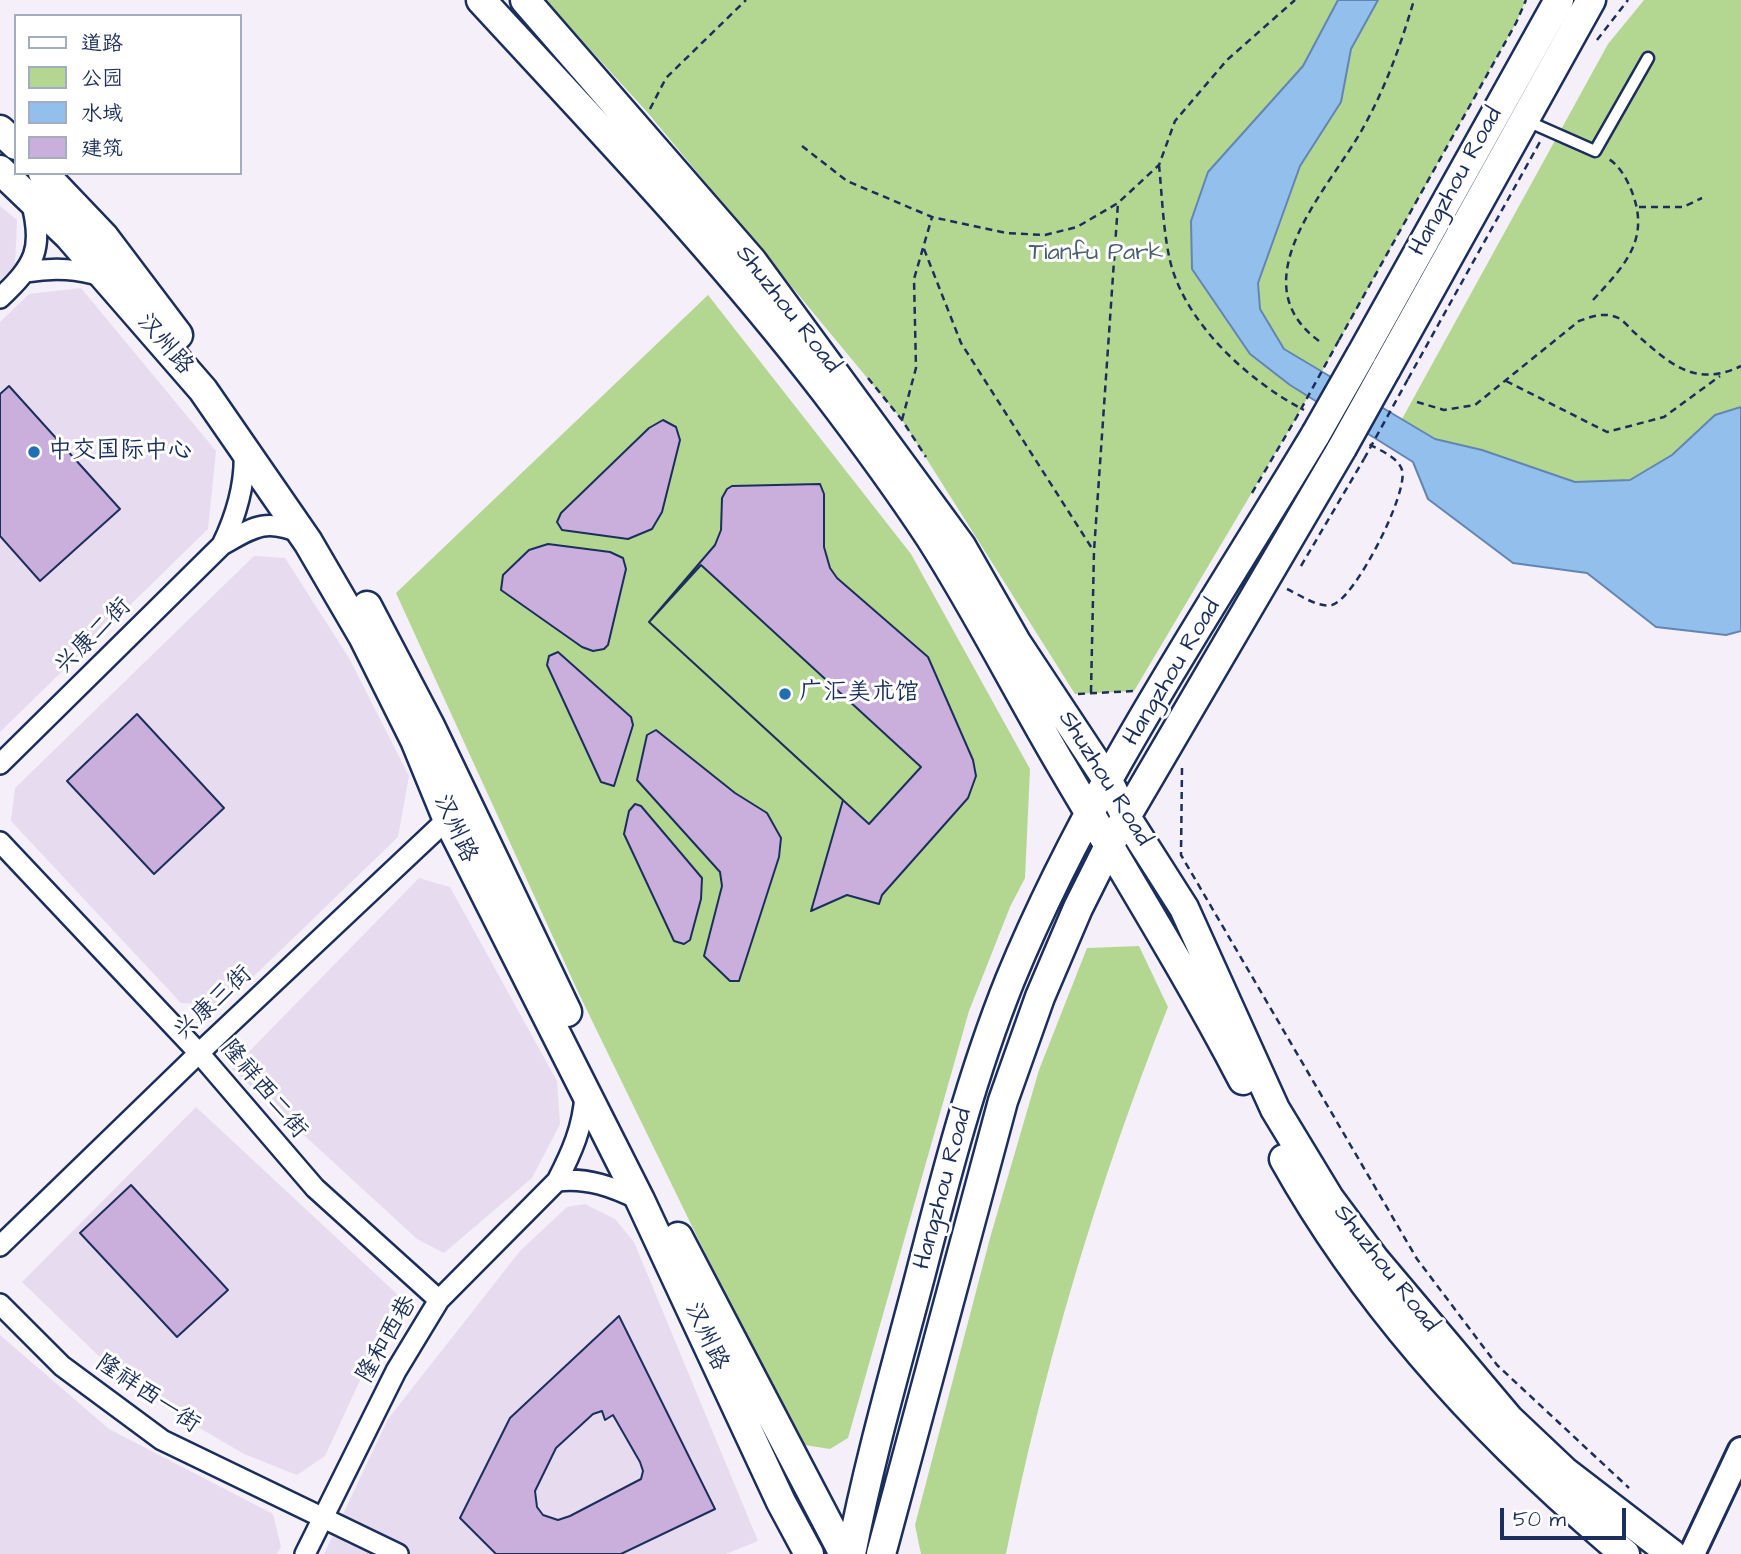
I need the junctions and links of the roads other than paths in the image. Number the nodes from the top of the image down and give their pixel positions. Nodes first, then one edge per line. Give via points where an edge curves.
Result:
1 (481, 0) edge
2 (1559, 0) edge
3 (1591, 0) edge
4 (535, 4) edge
5 (1648, 58) dead end
6 (1535, 125) junction
7 (0, 130) edge
8 (14, 143) edge
9 (0, 170) edge
10 (36, 185) edge
11 (27, 272) junction
12 (105, 276) junction
13 (0, 298) edge
14 (244, 449) junction
15 (301, 533) junction
16 (222, 545) junction
17 (0, 764) edge
18 (1108, 781) junction
19 (457, 811) junction
20 (1091, 814) junction
21 (1126, 817) junction
22 (0, 842) edge
23 (1110, 844) junction
24 (199, 1052) junction
25 (585, 1090) junction
26 (557, 1181) junction
27 (640, 1200) junction
28 (0, 1245) edge
29 (439, 1300) junction
30 (0, 1304) edge
31 (1741, 1450) edge
32 (322, 1518) junction
33 (305, 1554) edge
34 (398, 1554) edge
35 (809, 1554) edge
36 (844, 1554) edge
37 (851, 1554) edge
38 (881, 1554) edge
39 (1625, 1554) edge
40 (1672, 1554) edge
41 (1692, 1554) edge

1 - 20 main road, Shuzhou Road via 729,274 824,390 929,536
2 - 18 main road, Hangzhou Road, bridge via 1306,422
3 - 6 main road, Hangzhou Road
4 - 18 main road, Shuzhou Road via 752,261 869,417 961,546 1016,642
5 - 6 lane via 1595,151
6 - 21 main road, Hangzhou Road, bridge via 1357,449
7 - 8 main road
9 - 10 main road, 汉州路
10 - 11 street via 38,227
10 - 12 main road, 汉州路
10 - 19 main road, 汉州路 via 104,237 244,418 315,522 393,651
11 - 12 street via 65,268
11 - 13 street
12 - 14 main road, 汉州路 via 203,390
14 - 15 main road, 汉州路
14 - 16 street via 238,501
15 - 16 street via 266,523
15 - 19 main road, 汉州路 via 364,638
16 - 17 street, 兴康二街
18 - 20 main road, Hangzhou Road
18 - 21 main road, Shuzhou Road
19 - 24 street, 兴康三街
19 - 25 main road, 汉州路
19 - 36 main road, 汉州路
20 - 23 main road, Shuzhou Road
20 - 37 main road, Hangzhou Road via 1010,980 973,1084 864,1489
21 - 23 main road, Hangzhou Road
21 - 40 main road, Shuzhou Road via 1184,908 1275,1109 1367,1250 1509,1419 1564,1471
22 - 24 street, 隆祥西二街
23 - 38 main road, Hangzhou Road via 1040,997 1003,1101
23 - 39 main road, Shuzhou Road via 1180,962 1304,1194 1351,1262 1426,1359 1500,1441
24 - 28 street, 兴康三街
24 - 29 street, 隆祥西二街 via 315,1188
25 - 26 street, 隆和西巷 via 577,1140
25 - 27 main road, 汉州路
26 - 27 street via 604,1184
26 - 29 street, 隆和西巷
27 - 35 main road, 汉州路
29 - 32 street, 隆和西巷 via 396,1371
30 - 32 street, 隆祥西一街 via 62,1366 162,1440
31 - 41 street
32 - 33 street, 隆和西巷
32 - 34 street, 隆祥西一街

